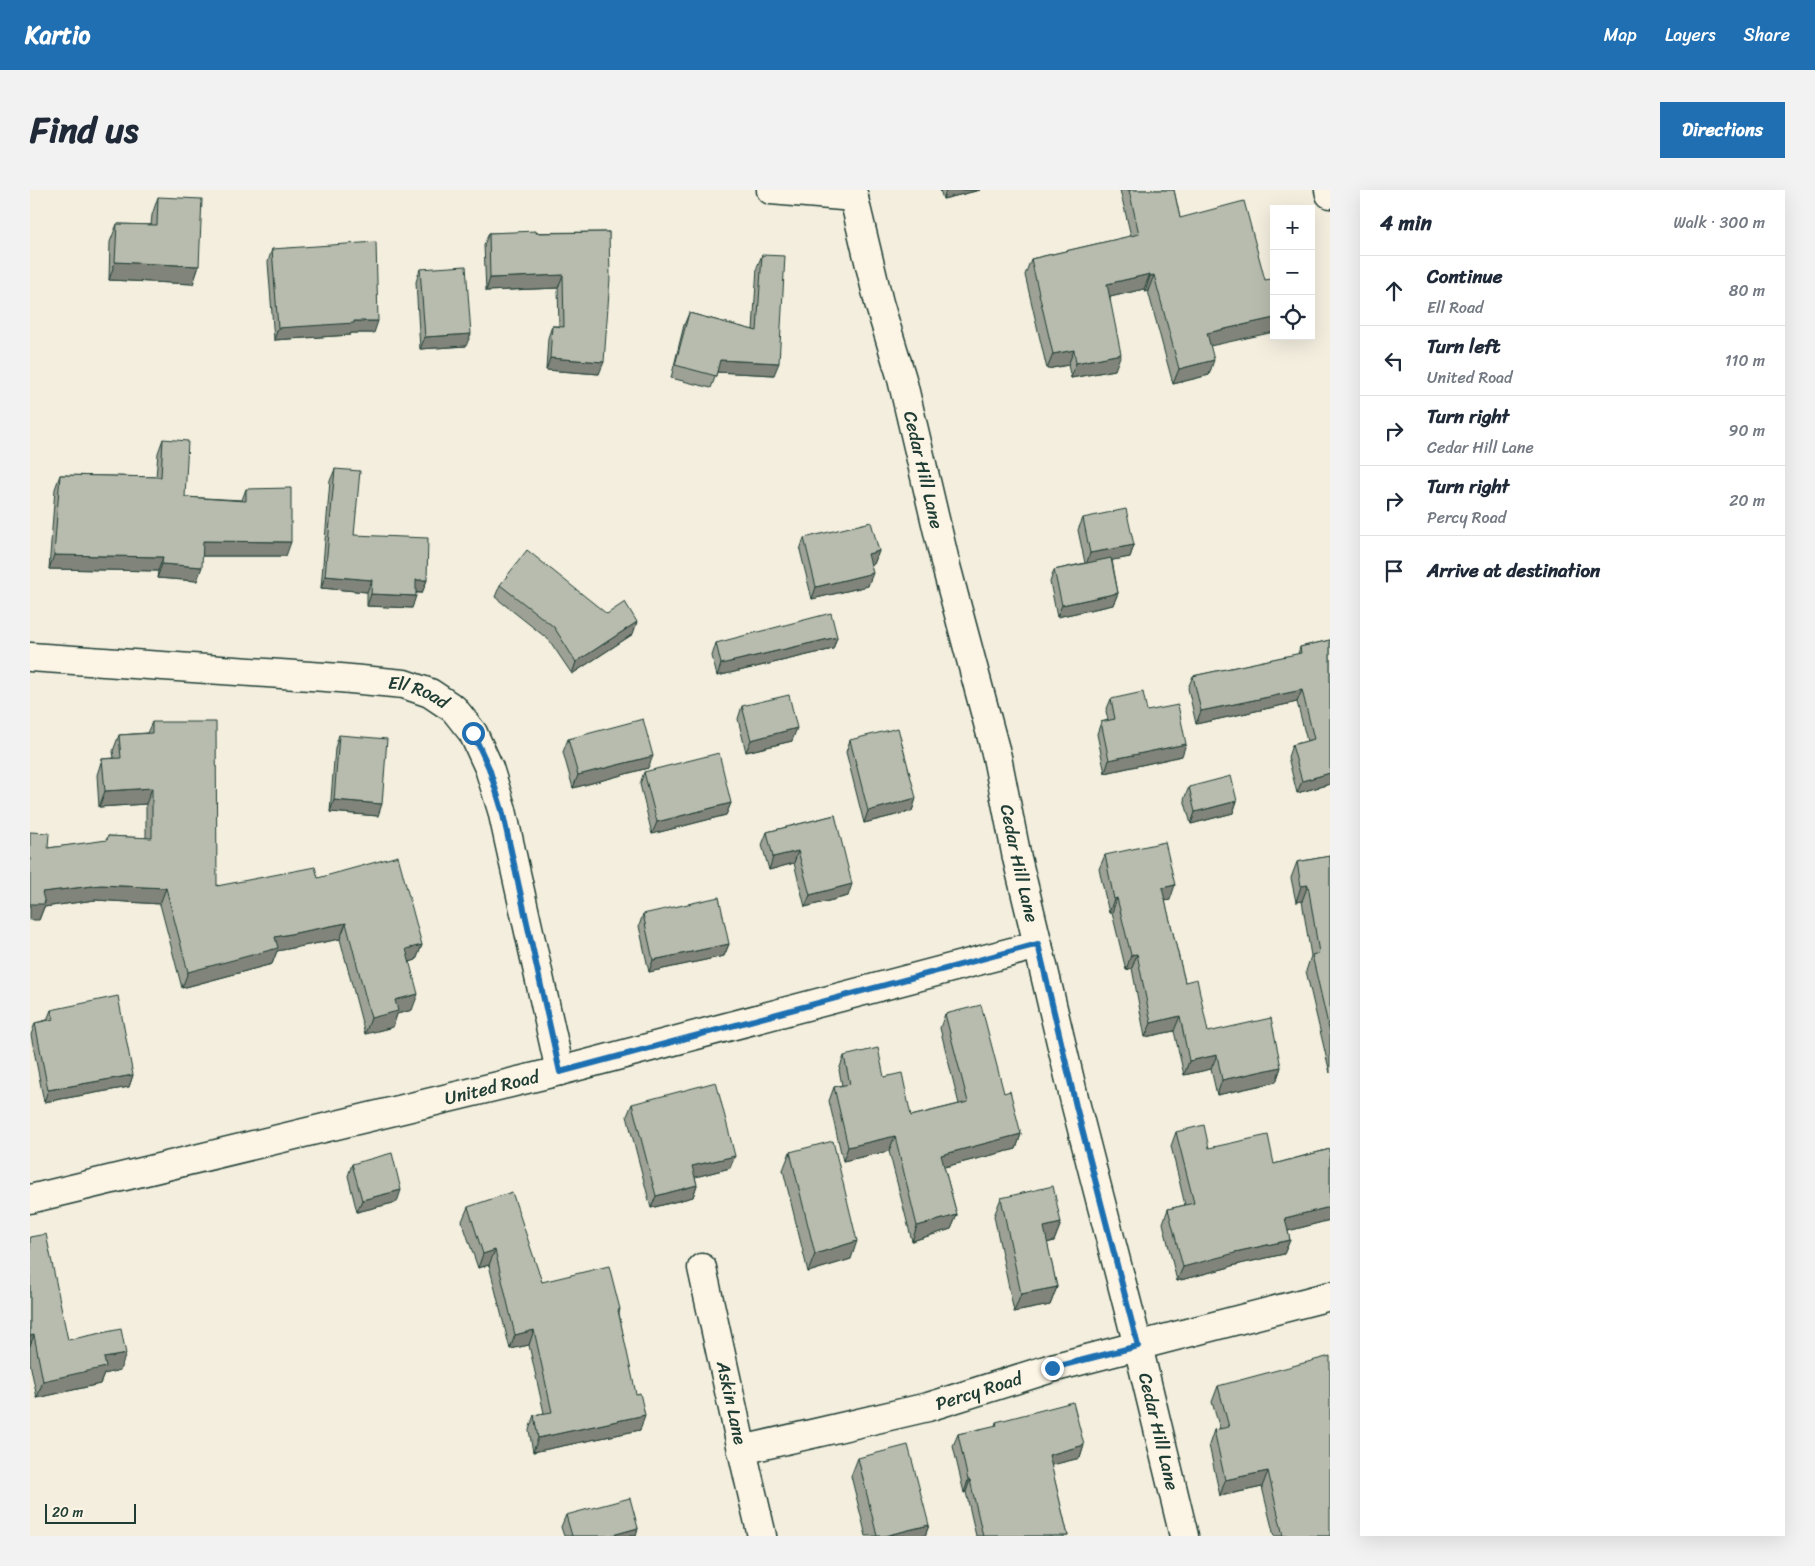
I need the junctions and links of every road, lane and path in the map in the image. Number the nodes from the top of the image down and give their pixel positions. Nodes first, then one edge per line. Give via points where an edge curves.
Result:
1 (771, 190) edge
2 (1329, 190) edge
3 (853, 193) edge
4 (1330, 194) edge
5 (30, 657) edge
6 (1038, 944) junction
7 (560, 1072) junction
8 (30, 1198) edge
9 (702, 1268) dead end
10 (1330, 1296) edge
11 (1138, 1346) junction
12 (742, 1450) junction
13 (762, 1536) edge
14 (1184, 1536) edge

1 - 3 street
2 - 4 street
3 - 6 street, Cedar Hill Lane via 997,758
5 - 7 street, Ell Road via 404,684 430,693 454,709 473,733 489,768 502,810
6 - 7 street, United Road
6 - 11 street, Cedar Hill Lane
7 - 8 street, United Road
9 - 12 street, Askin Lane
10 - 11 street, Percy Road
11 - 12 street, Percy Road via 1052,1368 928,1407
11 - 14 street, Cedar Hill Lane
12 - 13 street, Askin Lane

